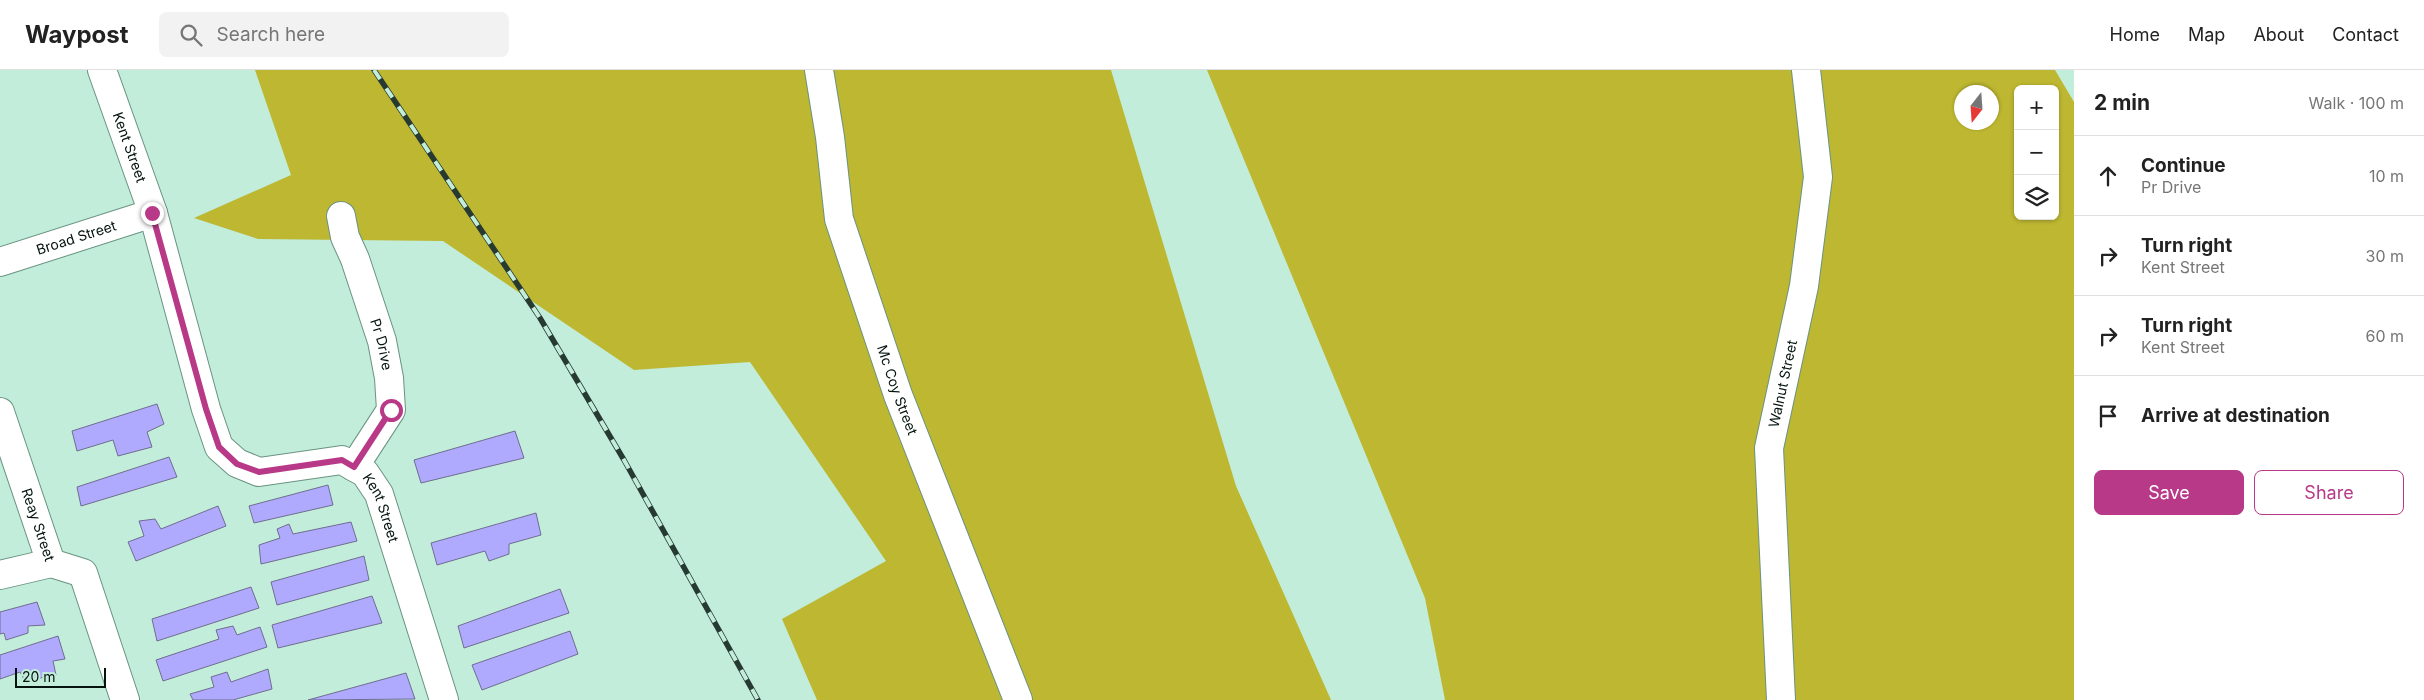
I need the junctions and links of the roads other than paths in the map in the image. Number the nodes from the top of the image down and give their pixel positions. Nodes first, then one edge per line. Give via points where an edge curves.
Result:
1 (102, 70) edge
2 (819, 70) edge
3 (1806, 70) edge
4 (152, 213) junction
5 (341, 216) dead end
6 (0, 262) edge
7 (0, 412) edge
8 (354, 467) junction
9 (51, 563) junction
10 (0, 575) edge
11 (125, 700) edge
12 (444, 700) edge
13 (1018, 700) edge
14 (1781, 700) edge

1 - 4 street, Kent Street
2 - 13 street, Mc Coy Street via 839,219 898,395
3 - 14 street, Walnut Street via 1818,177 1804,286 1769,448
4 - 6 street, Broad Street
4 - 8 street, Kent Street via 219,447 237,464 259,472 342,460
5 - 8 street, Pr Drive via 345,237 382,342 391,410
7 - 9 street, Reay Street
8 - 12 street, Kent Street via 364,473 379,494
9 - 10 street
9 - 11 street, Reay Street via 83,573

